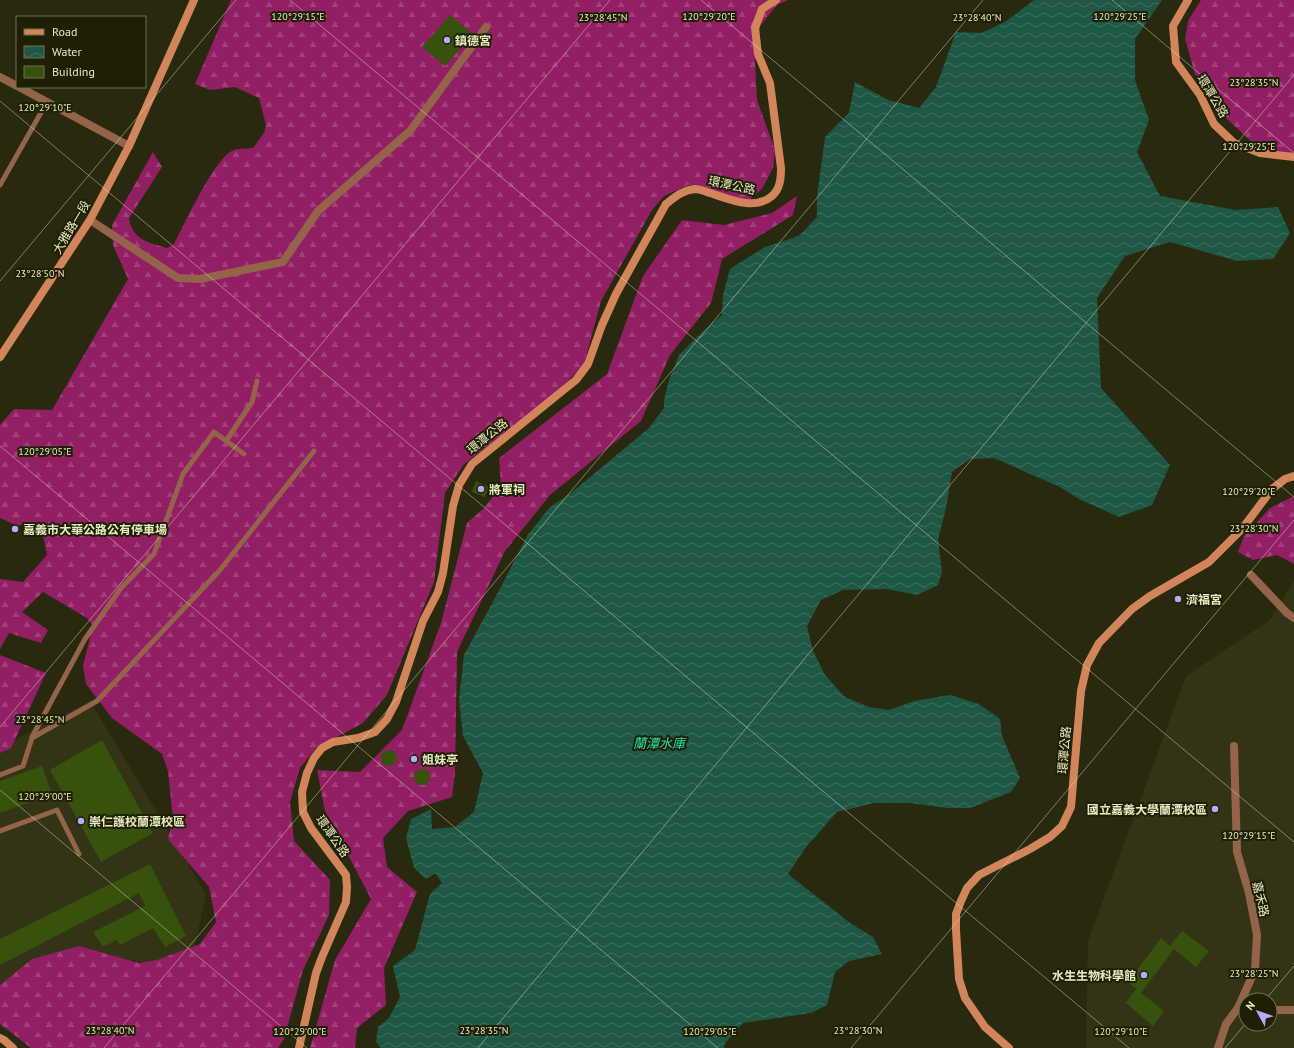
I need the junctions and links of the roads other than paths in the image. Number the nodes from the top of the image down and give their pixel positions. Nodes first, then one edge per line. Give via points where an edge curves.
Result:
1 (194, 0) edge
2 (776, 0) edge
3 (1188, 0) edge
4 (486, 27) dead end
5 (0, 77) edge
6 (16, 85) edge
7 (22, 88) edge
8 (47, 102) junction
9 (129, 146) junction
10 (1294, 157) edge
11 (0, 185) edge
12 (90, 220) junction
13 (0, 357) edge
14 (257, 381) dead end
15 (226, 441) junction
16 (314, 452) dead end
17 (244, 454) dead end
18 (1294, 476) edge
19 (1251, 575) dead end
20 (1294, 618) edge
21 (32, 738) junction
22 (1234, 746) dead end
23 (0, 775) edge
24 (0, 831) edge
25 (80, 854) dead end
26 (1247, 992) edge
27 (1278, 1010) edge
28 (1294, 1010) edge
29 (1238, 1012) edge
30 (0, 1038) edge
31 (13, 1048) edge
32 (299, 1048) edge
33 (1009, 1048) edge
34 (1218, 1048) edge

1 - 9 street, 大雅路一段
2 - 32 street, 環潭公路 via 762,9 755,28 758,54 770,83 781,168 777,191 768,200 758,203 741,202 696,189 677,194 666,204 616,294 588,364 576,380 472,464 459,485 438,592 423,622 396,702 387,719 375,732 333,742 322,748 307,773 302,792 303,812 311,828 346,875 347,887 346,902 316,973
3 - 10 street, 環潭公路 via 1173,26 1176,62 1200,95 1214,124 1234,143 1260,153
4 - 12 street via 410,131 318,211 283,262 200,279 178,278
5 - 6 street
7 - 8 street
8 - 9 street
8 - 11 lane
9 - 12 street, 大雅路一段
12 - 13 street, 大雅路一段
14 - 15 lane via 252,402
15 - 17 lane
15 - 21 lane via 214,432 183,474 154,554 121,588 85,639
16 - 21 lane via 220,570 97,701
18 - 33 street, 環潭公路 via 1272,489 1242,529 1209,562 1132,609 1099,643 1087,665 1081,691 1072,807 1062,826 1030,849 979,875 967,888 956,914 959,979 965,998 985,1027
19 - 20 street
21 - 23 lane via 23,766
22 - 26 street, 嘉禾路 via 1237,852 1249,893 1257,935 1254,970
24 - 25 lane via 57,810
27 - 28 street
29 - 34 street, 嘉禾路 via 1226,1024
30 - 31 street

